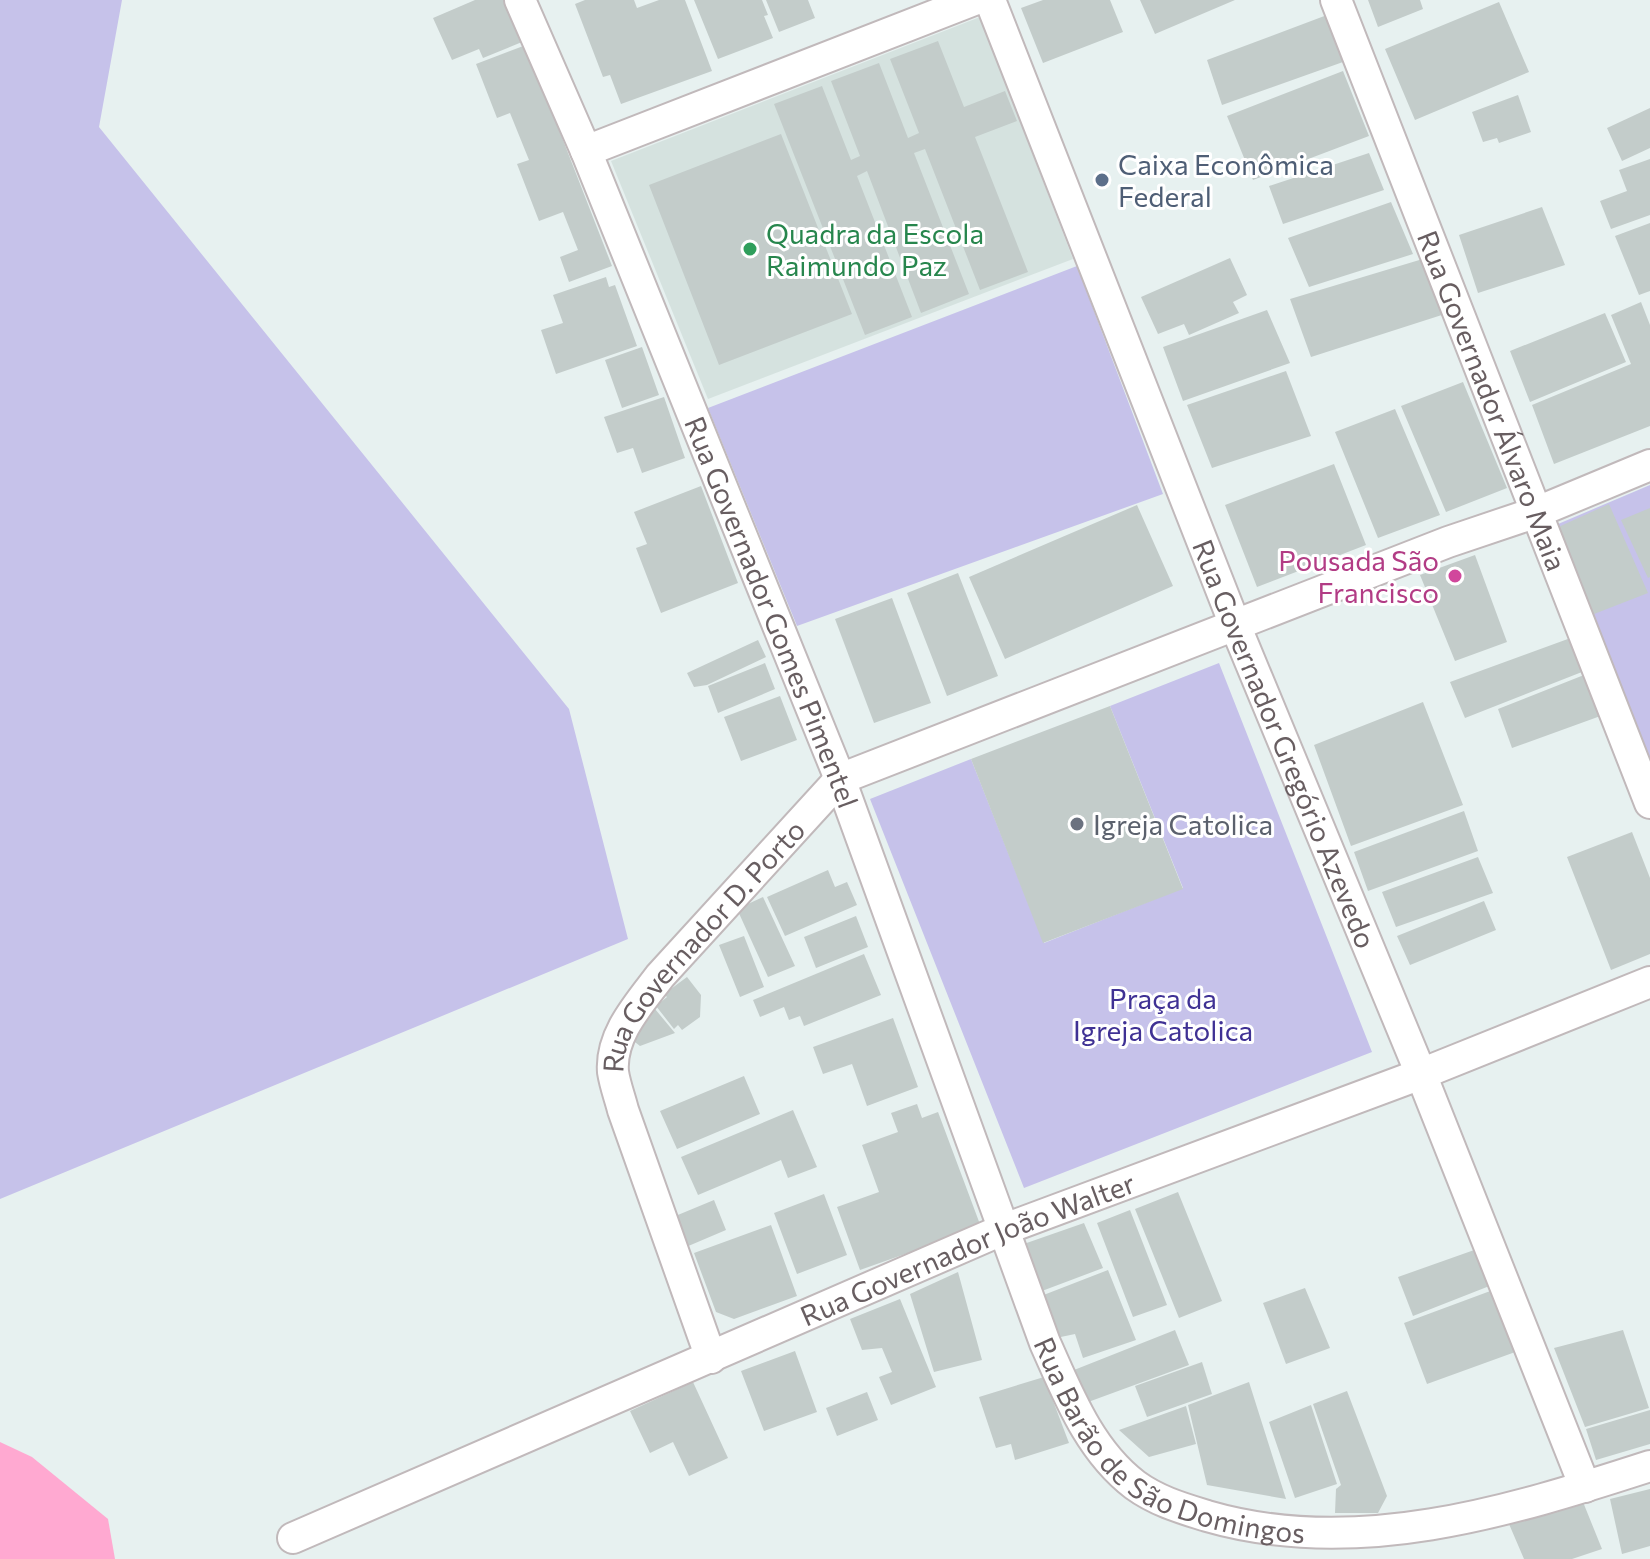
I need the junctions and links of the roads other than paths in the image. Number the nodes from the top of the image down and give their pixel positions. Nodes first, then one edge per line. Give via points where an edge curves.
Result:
1 (520, 0) edge
2 (974, 0) edge
3 (990, 0) edge
4 (1336, 0) edge
5 (586, 151) junction
6 (1650, 465) edge
7 (1537, 512) junction
8 (1235, 625) junction
9 (840, 779) junction
10 (1650, 803) edge
11 (1650, 982) edge
12 (1421, 1074) junction
13 (1002, 1230) junction
14 (711, 1358) junction
15 (1650, 1466) edge
16 (1585, 1487) junction
17 (293, 1538) dead end

1 - 5 street, Rua Governador Gomes Pimentel
2 - 5 street
3 - 8 street, Rua Governador Gregório Azevedo
4 - 7 street, Rua Governador Álvaro Maia
5 - 9 street, Rua Governador Gomes Pimentel
6 - 7 street
7 - 8 street
7 - 10 street, Rua Governador Álvaro Maia
8 - 9 street
8 - 12 street, Rua Governador Gregório Azevedo
9 - 13 street, Rua Governador Gomes Pimentel
9 - 14 street, Rua Governador D. Porto via 660,976 615,1044 613,1072 623,1110
11 - 12 street, Rua Governador João Walter
12 - 13 street, Rua Governador João Walter
12 - 16 street, Rua Governador Gregório Azevedo
13 - 14 street, Rua Governador João Walter
13 - 16 street, Rua Barão de São Domingos via 1078,1417 1109,1460 1162,1502 1237,1526 1328,1537 1437,1526
14 - 17 street, Rua Governador João Walter
15 - 16 street, Rua Barão de São Domingos

